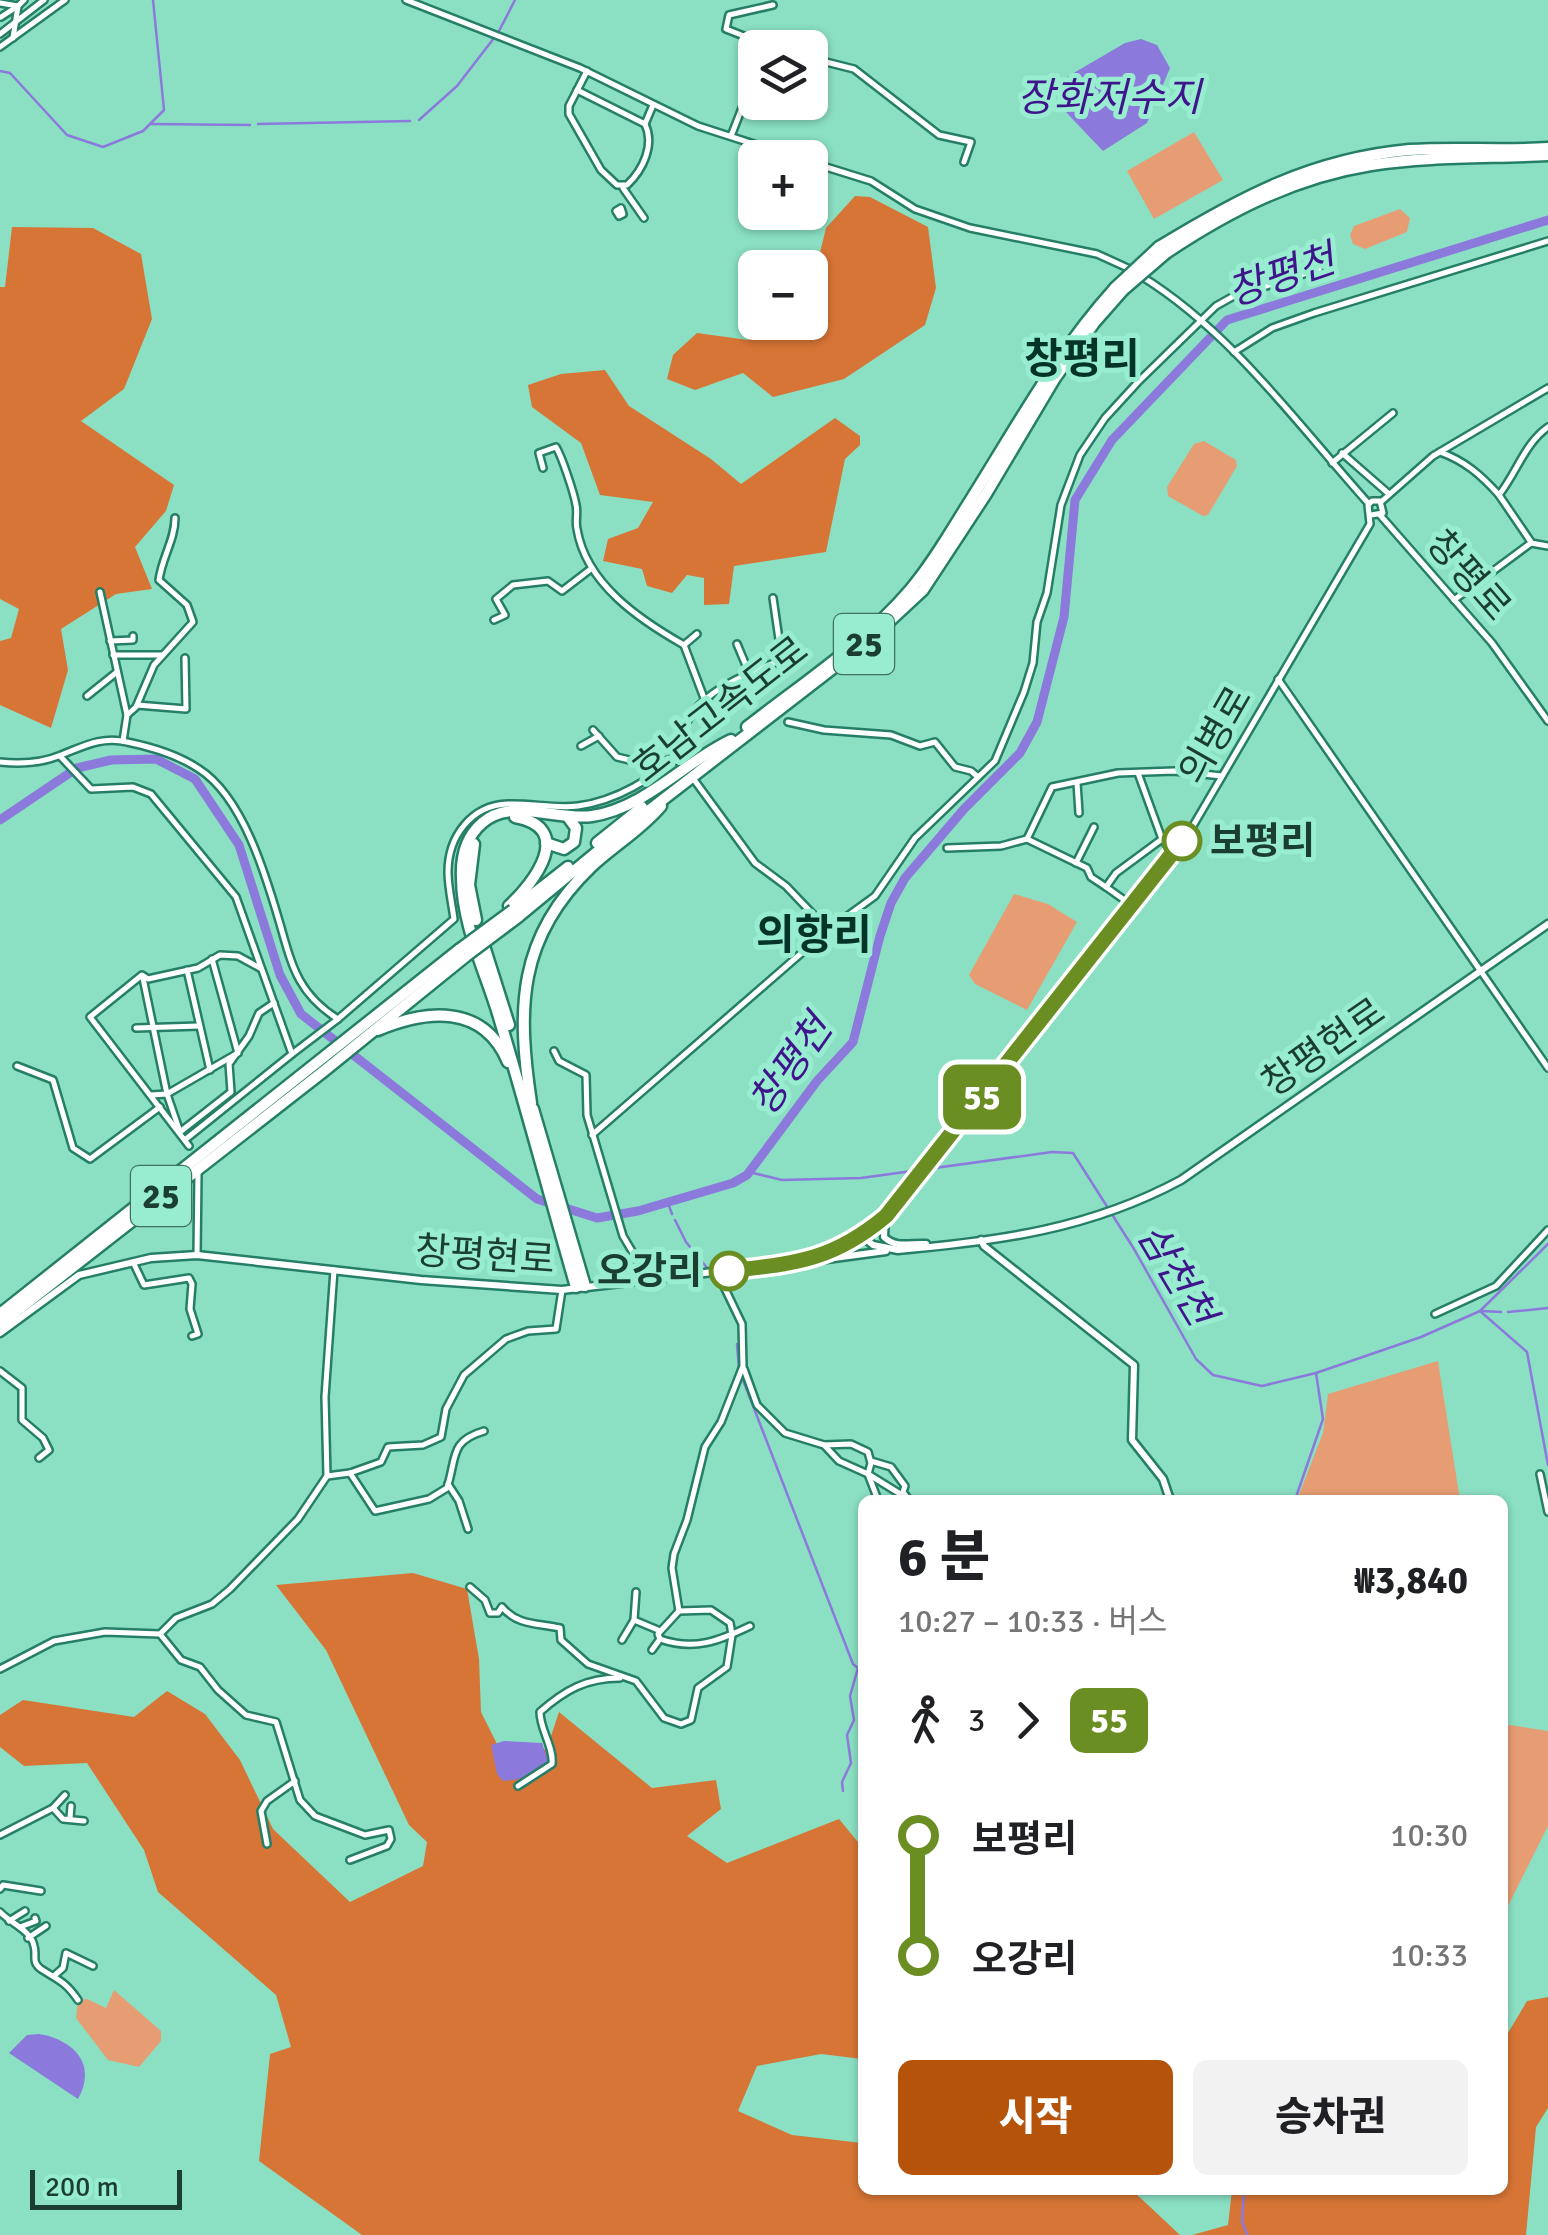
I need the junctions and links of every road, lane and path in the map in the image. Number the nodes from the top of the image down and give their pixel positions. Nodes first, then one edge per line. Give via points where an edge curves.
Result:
1 (44, 0) edge
2 (65, 0) edge
3 (406, 0) edge
4 (0, 3) edge
5 (21, 3) edge
6 (773, 4) dead end
7 (1, 16) edge
8 (16, 22) junction
9 (0, 34) edge
10 (738, 34) edge
11 (13, 38) junction
12 (0, 47) edge
13 (828, 62) edge
14 (587, 71) junction
15 (578, 90) junction
16 (654, 105) junction
17 (738, 118) edge
18 (645, 124) junction
19 (731, 136) junction
20 (743, 140) edge
21 (1548, 152) edge
22 (964, 162) dead end
23 (828, 168) edge
24 (622, 187) junction
25 (633, 203) junction
26 (623, 210) dead end
27 (644, 218) dead end
28 (1548, 240) edge
29 (1319, 269) dead end
30 (1119, 289) junction
31 (1202, 321) junction
32 (1232, 351) junction
33 (1548, 388) edge
34 (1393, 413) dead end
35 (1548, 426) edge
36 (1440, 452) junction
37 (1342, 453) junction
38 (1332, 463) junction
39 (543, 468) dead end
40 (1388, 494) junction
41 (1499, 495) junction
42 (1381, 502) junction
43 (1369, 504) junction
44 (1371, 515) junction
45 (1380, 515) junction
46 (175, 518) dead end
47 (1531, 543) junction
48 (1548, 546) edge
49 (592, 568) junction
50 (100, 592) dead end
51 (773, 598) dead end
52 (1454, 600) junction
53 (494, 620) dead end
54 (697, 634) dead end
55 (133, 636) dead end
56 (110, 641) junction
57 (684, 644) junction
58 (737, 644) dead end
59 (801, 652) dead end
60 (113, 654) junction
61 (162, 655) junction
62 (185, 658) dead end
63 (782, 660) junction
64 (117, 672) junction
65 (750, 676) junction
66 (1278, 680) junction
67 (87, 696) dead end
68 (704, 698) junction
69 (137, 705) junction
70 (128, 715) junction
71 (1548, 721) edge
72 (788, 722) dead end
73 (593, 730) dead end
74 (599, 736) junction
75 (731, 740) junction
76 (123, 741) junction
77 (581, 746) dead end
78 (60, 756) junction
79 (676, 761) junction
80 (0, 762) edge
81 (1138, 773) junction
82 (1222, 776) junction
83 (978, 778) junction
84 (695, 781) dead end
85 (1077, 783) junction
86 (672, 793) junction
87 (1078, 813) dead end
88 (568, 817) junction
89 (1094, 828) dead end
90 (1027, 838) junction
91 (1162, 839) junction
92 (546, 843) junction
93 (947, 848) dead end
94 (1172, 853) junction
95 (1076, 863) junction
96 (1106, 887) junction
97 (1130, 904) junction
98 (514, 911) junction
99 (1548, 924) edge
100 (828, 930) junction
101 (212, 959) junction
102 (261, 969) junction
103 (187, 970) junction
104 (1481, 972) junction
105 (142, 975) junction
106 (274, 1003) junction
107 (336, 1021) junction
108 (199, 1026) junction
109 (136, 1028) dead end
110 (155, 1028) junction
111 (366, 1030) junction
112 (554, 1051) dead end
113 (238, 1052) junction
114 (292, 1054) junction
115 (17, 1066) dead end
116 (320, 1068) junction
117 (1548, 1068) edge
118 (210, 1071) junction
119 (167, 1094) junction
120 (151, 1095) junction
121 (529, 1104) junction
122 (160, 1107) junction
123 (180, 1132) junction
124 (592, 1135) junction
125 (200, 1168) dead end
126 (886, 1216) junction
127 (1548, 1230) edge
128 (565, 1231) junction
129 (862, 1236) junction
130 (981, 1240) junction
131 (938, 1246) junction
132 (898, 1250) junction
133 (197, 1255) junction
134 (812, 1260) junction
135 (133, 1262) junction
136 (334, 1270) junction
137 (716, 1272) junction
138 (649, 1280) junction
139 (580, 1287) junction
140 (562, 1290) junction
141 (0, 1314) edge
142 (1435, 1314) dead end
143 (0, 1324) edge
144 (0, 1333) edge
145 (192, 1336) dead end
146 (743, 1366) junction
147 (0, 1371) edge
148 (484, 1431) dead end
149 (824, 1444) junction
150 (39, 1458) dead end
151 (871, 1461) junction
152 (350, 1473) junction
153 (868, 1474) junction
154 (1540, 1474) dead end
155 (327, 1476) junction
156 (448, 1484) junction
157 (876, 1495) edge
158 (902, 1495) edge
159 (906, 1495) edge
160 (1168, 1495) edge
161 (1548, 1512) edge
162 (468, 1529) dead end
163 (470, 1588) dead end
164 (636, 1592) dead end
165 (678, 1611) junction
166 (634, 1620) junction
167 (750, 1626) dead end
168 (658, 1630) junction
169 (160, 1634) junction
170 (732, 1635) junction
171 (622, 1640) dead end
172 (660, 1640) junction
173 (652, 1650) dead end
174 (0, 1669) edge
175 (622, 1678) junction
176 (295, 1780) junction
177 (518, 1786) dead end
178 (65, 1795) dead end
179 (71, 1806) dead end
180 (53, 1808) junction
181 (68, 1820) junction
182 (84, 1821) dead end
183 (0, 1835) edge
184 (267, 1844) dead end
185 (350, 1860) dead end
186 (0, 1889) edge
187 (41, 1891) dead end
188 (25, 1911) dead end
189 (0, 1912) edge
190 (35, 1918) dead end
191 (9, 1921) junction
192 (46, 1926) dead end
193 (20, 1927) junction
194 (28, 1938) junction
195 (93, 1966) dead end
196 (55, 1974) junction
197 (78, 2000) dead end

1 - 8 street
2 - 11 street
3 - 14 street
4 - 5 street
5 - 7 street
5 - 8 street
6 - 10 street via 730,15 726,29
8 - 9 street
8 - 11 street
11 - 12 street
13 - 22 street via 854,69 939,135 970,142
14 - 15 street
14 - 16 street
15 - 18 street
15 - 24 street via 569,114 601,170
16 - 18 street
16 - 19 street
17 - 19 street
18 - 24 street via 644,164
19 - 20 street
21 - 30 highway, 호남고속도로 / 25, bridge via 1408,161 1303,182 1163,250
23 - 31 street via 970,228 1118,261
24 - 25 street
25 - 26 street
25 - 27 street
28 - 32 street via 1314,313
29 - 31 street via 1232,297
30 - 75 highway, 호남고속도로 / 25 via 1084,322 1042,382 912,588
30 - 86 highway, 호남고속도로 / 25 via 1055,378 923,590 868,641
31 - 32 street
31 - 83 street via 1105,418 1072,470 1024,692 995,760
32 - 38 street
33 - 36 street
34 - 37 street
35 - 41 street via 1533,437
36 - 40 street
36 - 41 street via 1479,472
37 - 38 street
37 - 40 street
38 - 43 street
39 - 49 street via 538,453 556,447
40 - 42 street
41 - 47 street
42 - 43 street
42 - 45 street
43 - 44 street
44 - 45 street
44 - 66 street, 의병로
45 - 52 street, 창평로
46 - 61 street via 159,580 186,605 193,622
47 - 48 street
47 - 52 street
49 - 53 street via 562,591 548,581 506,588 496,600 505,615
49 - 57 street via 626,608
50 - 56 street
51 - 63 street
52 - 71 street, 창평로
54 - 57 street
55 - 56 street
56 - 60 street
57 - 68 street
58 - 65 street
59 - 63 street
60 - 61 street
60 - 64 street
61 - 69 street
62 - 69 street via 186,710
63 - 65 street
64 - 67 street
64 - 70 street
65 - 68 street
66 - 82 street, 의병로
66 - 104 street
68 - 79 street via 684,724
69 - 70 street
70 - 76 street
72 - 83 street via 891,735 920,746 935,742 956,767
73 - 74 street
74 - 77 street
74 - 79 street via 616,757 650,765
75 - 88 highway via 630,803
75 - 98 highway, 호남고속도로 / 25
76 - 78 street via 99,740
76 - 107 street via 178,758 220,788 261,863 291,968
78 - 80 street
78 - 102 street via 90,789 151,794 236,897
79 - 107 street via 626,791 579,806 508,804 474,814 452,847 454,919
81 - 82 street
81 - 85 street
81 - 91 street
82 - 94 street, 의병로
83 - 100 street via 916,838 875,896
84 - 100 street via 755,864
85 - 87 street
85 - 90 street via 1052,786
86 - 98 highway, 호남고속도로 / 25
86 - 121 highway via 588,870 536,950 522,1025
88 - 92 highway via 576,828 574,842 564,848
88 - 121 highway via 494,814 472,833 463,859 468,915
89 - 95 street
90 - 93 street
90 - 95 street
91 - 94 street
91 - 96 street
92 - 98 highway via 541,871
92 - 121 highway via 525,819 499,819 478,835 468,885
94 - 97 street, 의병로
95 - 96 street
96 - 97 street
97 - 126 street, 의병로
98 - 111 highway, 호남고속도로 / 25, bridge
99 - 104 main road, 창평현로
100 - 124 street
101 - 102 street via 230,954
101 - 103 street
101 - 113 street
102 - 106 street
103 - 105 street
103 - 108 street
104 - 117 street
104 - 130 main road, 창평현로 via 1180,1180 1095,1218
105 - 110 street
105 - 120 street via 90,1018
106 - 113 street via 259,1014
106 - 114 street
107 - 114 street
108 - 110 street
108 - 118 street
109 - 110 street
110 - 119 street
111 - 116 highway, 호남고속도로 / 25
111 - 121 highway via 420,1015 472,1024 496,1041
112 - 124 street via 559,1061 586,1074
113 - 118 street
113 - 123 street via 229,1064 231,1092
114 - 123 street via 188,1143
115 - 122 street via 54,1080 73,1148 90,1159
116 - 141 highway, 호남고속도로 / 25
116 - 143 highway, 호남고속도로 / 25
118 - 119 street
119 - 120 street
119 - 123 street
120 - 122 street
121 - 128 highway
121 - 128 highway via 539,1159
122 - 123 street
124 - 138 street via 622,1232
125 - 133 street
126 - 129 street
126 - 131 main road via 889,1242
127 - 142 street via 1496,1286
128 - 139 highway
129 - 132 main road
129 - 134 main road, 창평현로
130 - 131 main road
130 - 160 main road via 1134,1365 1131,1434
131 - 132 main road
132 - 134 main road
133 - 135 main road, 창평현로
133 - 136 main road, 창평현로
134 - 137 main road, 창평현로
135 - 144 main road, 창평현로 via 79,1274
135 - 145 street via 144,1285 189,1278 198,1334
136 - 140 main road, 창평현로
136 - 155 street
137 - 138 main road, 창평현로
137 - 146 street via 742,1324
138 - 139 main road, 창평현로
139 - 140 main road, 창평현로
140 - 152 street via 556,1328 506,1339 464,1375 446,1409 441,1438 388,1447 381,1462
146 - 149 street via 757,1405 784,1432
146 - 165 street via 705,1447 674,1554
147 - 150 street via 22,1388 22,1420 49,1450
148 - 156 street via 458,1444
149 - 151 street via 860,1447
149 - 153 street via 839,1461
151 - 153 street
151 - 159 street via 891,1468
152 - 155 street
152 - 156 street via 375,1511 429,1498
153 - 157 street
153 - 158 street
154 - 161 street
155 - 169 street via 298,1519 230,1589
156 - 162 street
163 - 175 street via 490,1614 502,1608 524,1623 560,1628 561,1640 588,1664
164 - 166 street
165 - 168 street
165 - 170 street via 719,1613
166 - 168 street
166 - 171 street
167 - 170 street
168 - 172 street
169 - 174 street via 105,1632 54,1641
169 - 176 street via 246,1715 276,1722
170 - 172 street via 686,1647
170 - 175 street via 727,1668 698,1688 685,1724 664,1718 640,1684
172 - 173 street
175 - 177 street via 591,1679 540,1712 552,1764
176 - 184 street via 261,1811
176 - 185 street via 300,1800 315,1816 365,1835 390,1830 388,1846
178 - 180 street
179 - 181 street
180 - 181 street
180 - 183 street
181 - 182 street
186 - 187 street
188 - 191 street
189 - 191 street
190 - 193 street
191 - 193 street
192 - 194 street
193 - 194 street
194 - 196 street via 40,1968
195 - 196 street via 66,1953
196 - 197 street

